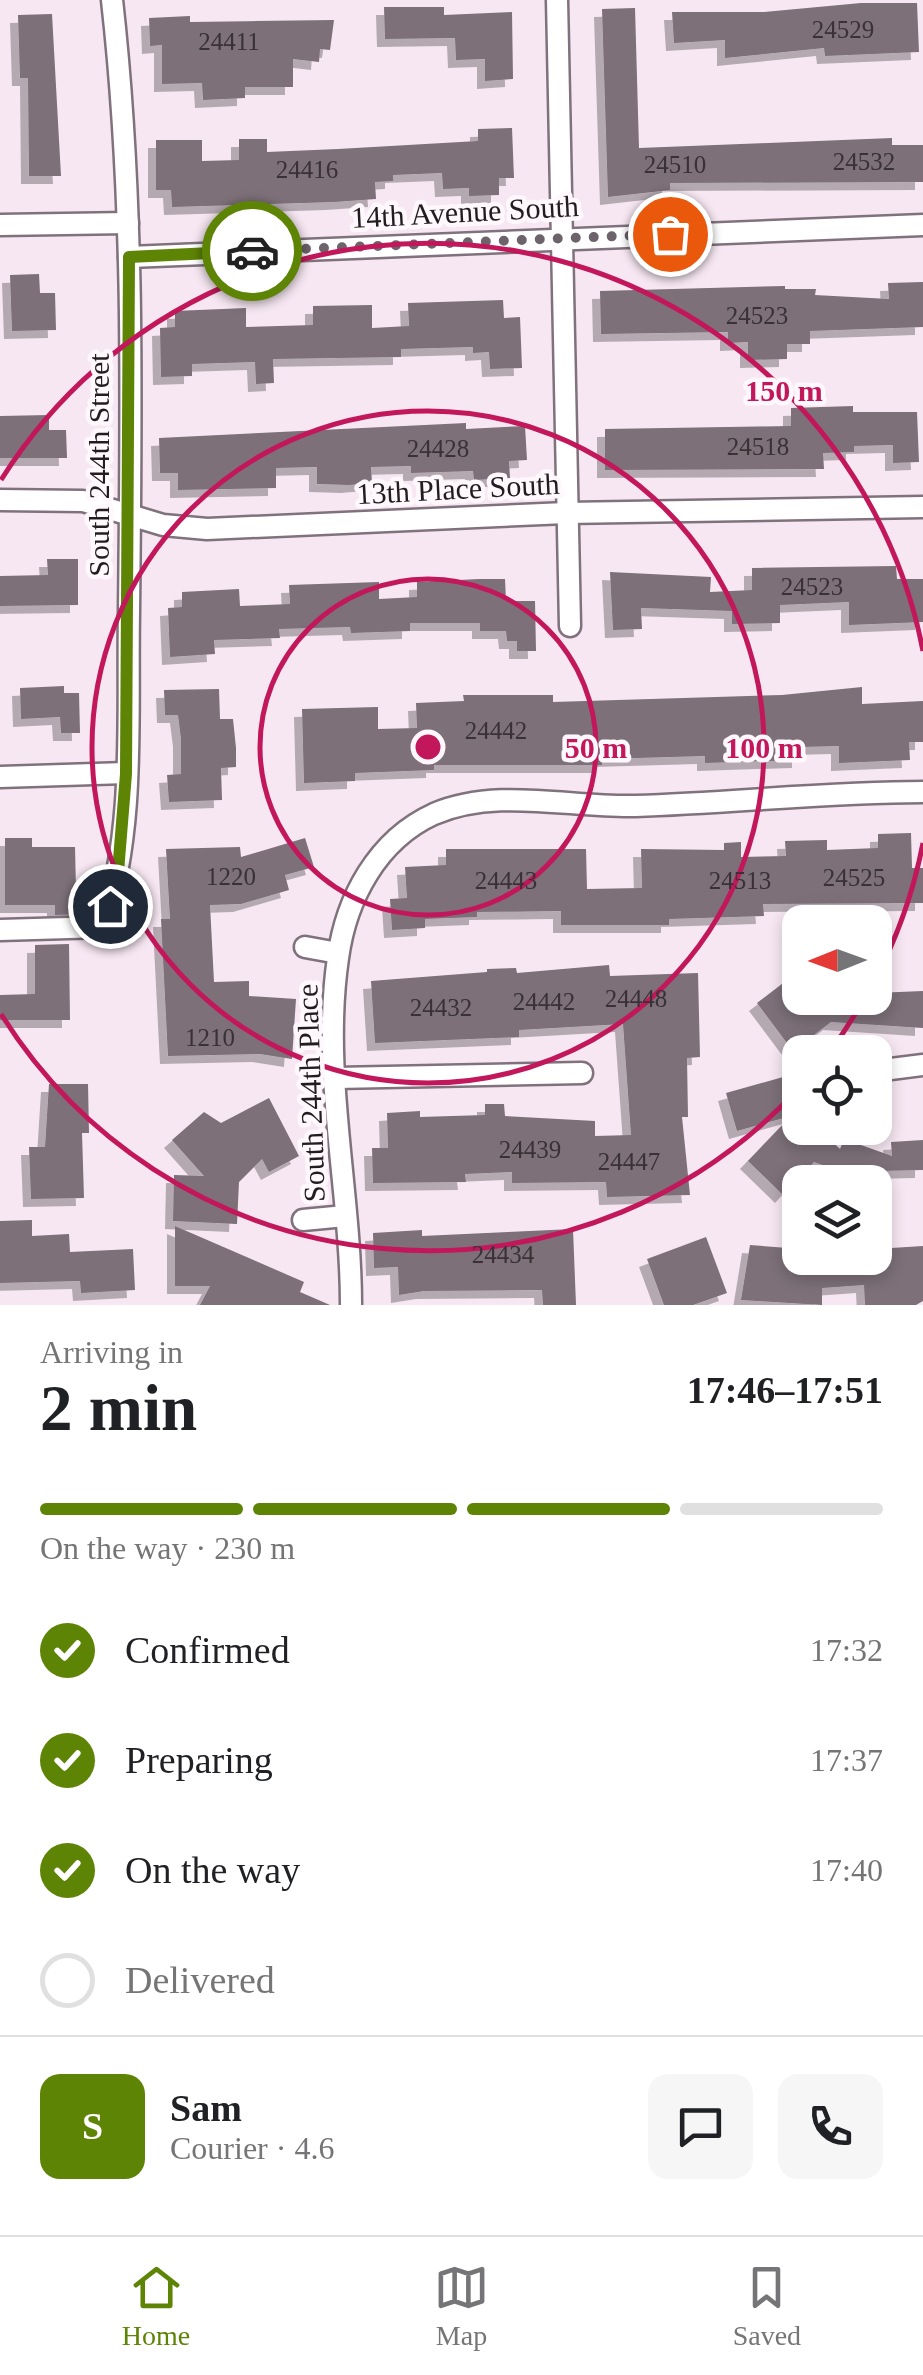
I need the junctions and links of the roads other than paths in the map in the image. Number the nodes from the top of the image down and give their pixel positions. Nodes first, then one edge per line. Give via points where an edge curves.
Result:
1 (112, 0) edge
2 (558, 0) edge
3 (128, 223) junction
4 (0, 225) edge
5 (923, 225) edge
6 (562, 237) junction
7 (129, 257) junction
8 (0, 500) edge
9 (923, 507) edge
10 (130, 512) junction
11 (566, 513) junction
12 (570, 626) dead end
13 (126, 774) junction
14 (0, 777) edge
15 (923, 792) edge
16 (0, 930) edge
17 (305, 947) dead end
18 (338, 953) junction
19 (923, 1065) edge
20 (892, 1069) edge
21 (582, 1072) dead end
22 (336, 1078) junction
23 (346, 1216) junction
24 (302, 1220) dead end
25 (352, 1305) edge

1 - 3 street, South 244th Street
2 - 6 street
3 - 4 street
3 - 7 street, South 244th Street
5 - 6 street, 14th Avenue South
6 - 7 street, 14th Avenue South
6 - 11 street
7 - 10 street, South 244th Street
8 - 10 street, 13th Place South via 83,501
9 - 11 street, 13th Place South
10 - 11 street, 13th Place South via 164,525 207,529
10 - 13 street, South 244th Street
11 - 12 street
13 - 14 street
13 - 16 street, South 244th Street via 117,884 103,927
15 - 18 street, South 244th Place via 634,806 502,800 452,808 413,826 371,868 350,906
17 - 18 street
18 - 22 street, South 244th Place
19 - 20 street
21 - 22 street
22 - 23 street, South 244th Place
23 - 24 street
23 - 25 street, South 244th Place

